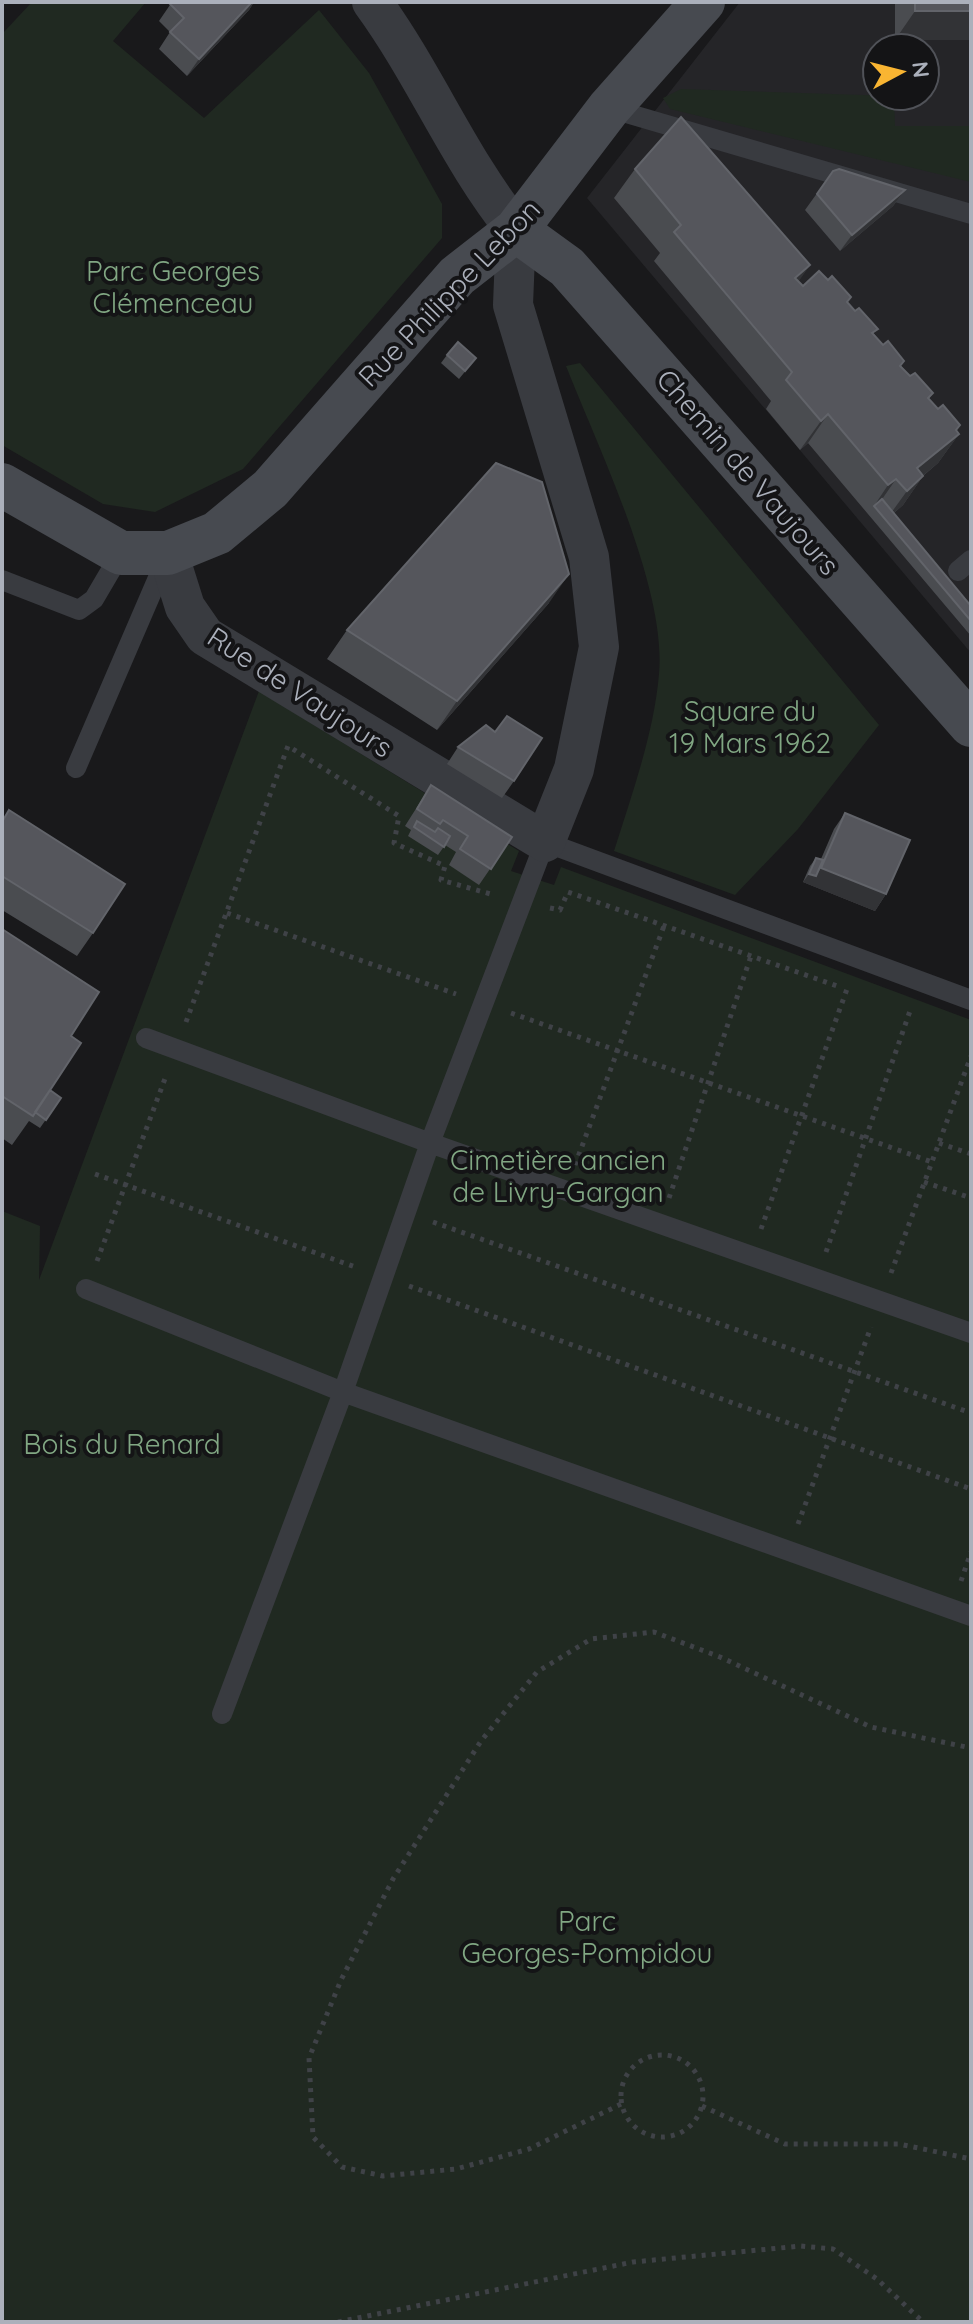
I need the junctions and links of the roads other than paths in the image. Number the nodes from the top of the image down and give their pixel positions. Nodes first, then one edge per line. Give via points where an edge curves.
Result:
1 (372, 2) edge
2 (703, 2) edge
3 (609, 108) junction
4 (971, 214) edge
5 (516, 230) junction
6 (2, 485) edge
7 (121, 553) junction
8 (168, 553) junction
9 (2, 580) edge
10 (971, 725) edge
11 (76, 768) dead end
12 (545, 842) junction
13 (971, 1000) edge
14 (146, 1038) dead end
15 (430, 1143) junction
16 (86, 1289) road end
17 (971, 1333) edge
18 (343, 1392) junction
19 (971, 1616) edge
20 (222, 1714) dead end

1 - 5 street via 395,33 480,186
2 - 3 street, Rue Philippe Lebon
3 - 4 lane
3 - 5 street, Rue Philippe Lebon
5 - 8 street, Rue Philippe Lebon via 457,276 270,489 217,533
5 - 10 street, Chemin de Vaujours via 567,267
5 - 12 street via 513,305 589,557 599,647 574,769
6 - 7 street
7 - 8 street
7 - 9 lane via 94,599 79,610
8 - 11 lane
8 - 12 street, Rue de Vaujours via 185,607 205,636
12 - 13 lane
12 - 15 lane
14 - 15 lane
15 - 17 lane
15 - 18 lane
16 - 18 lane
18 - 19 lane
18 - 20 lane

